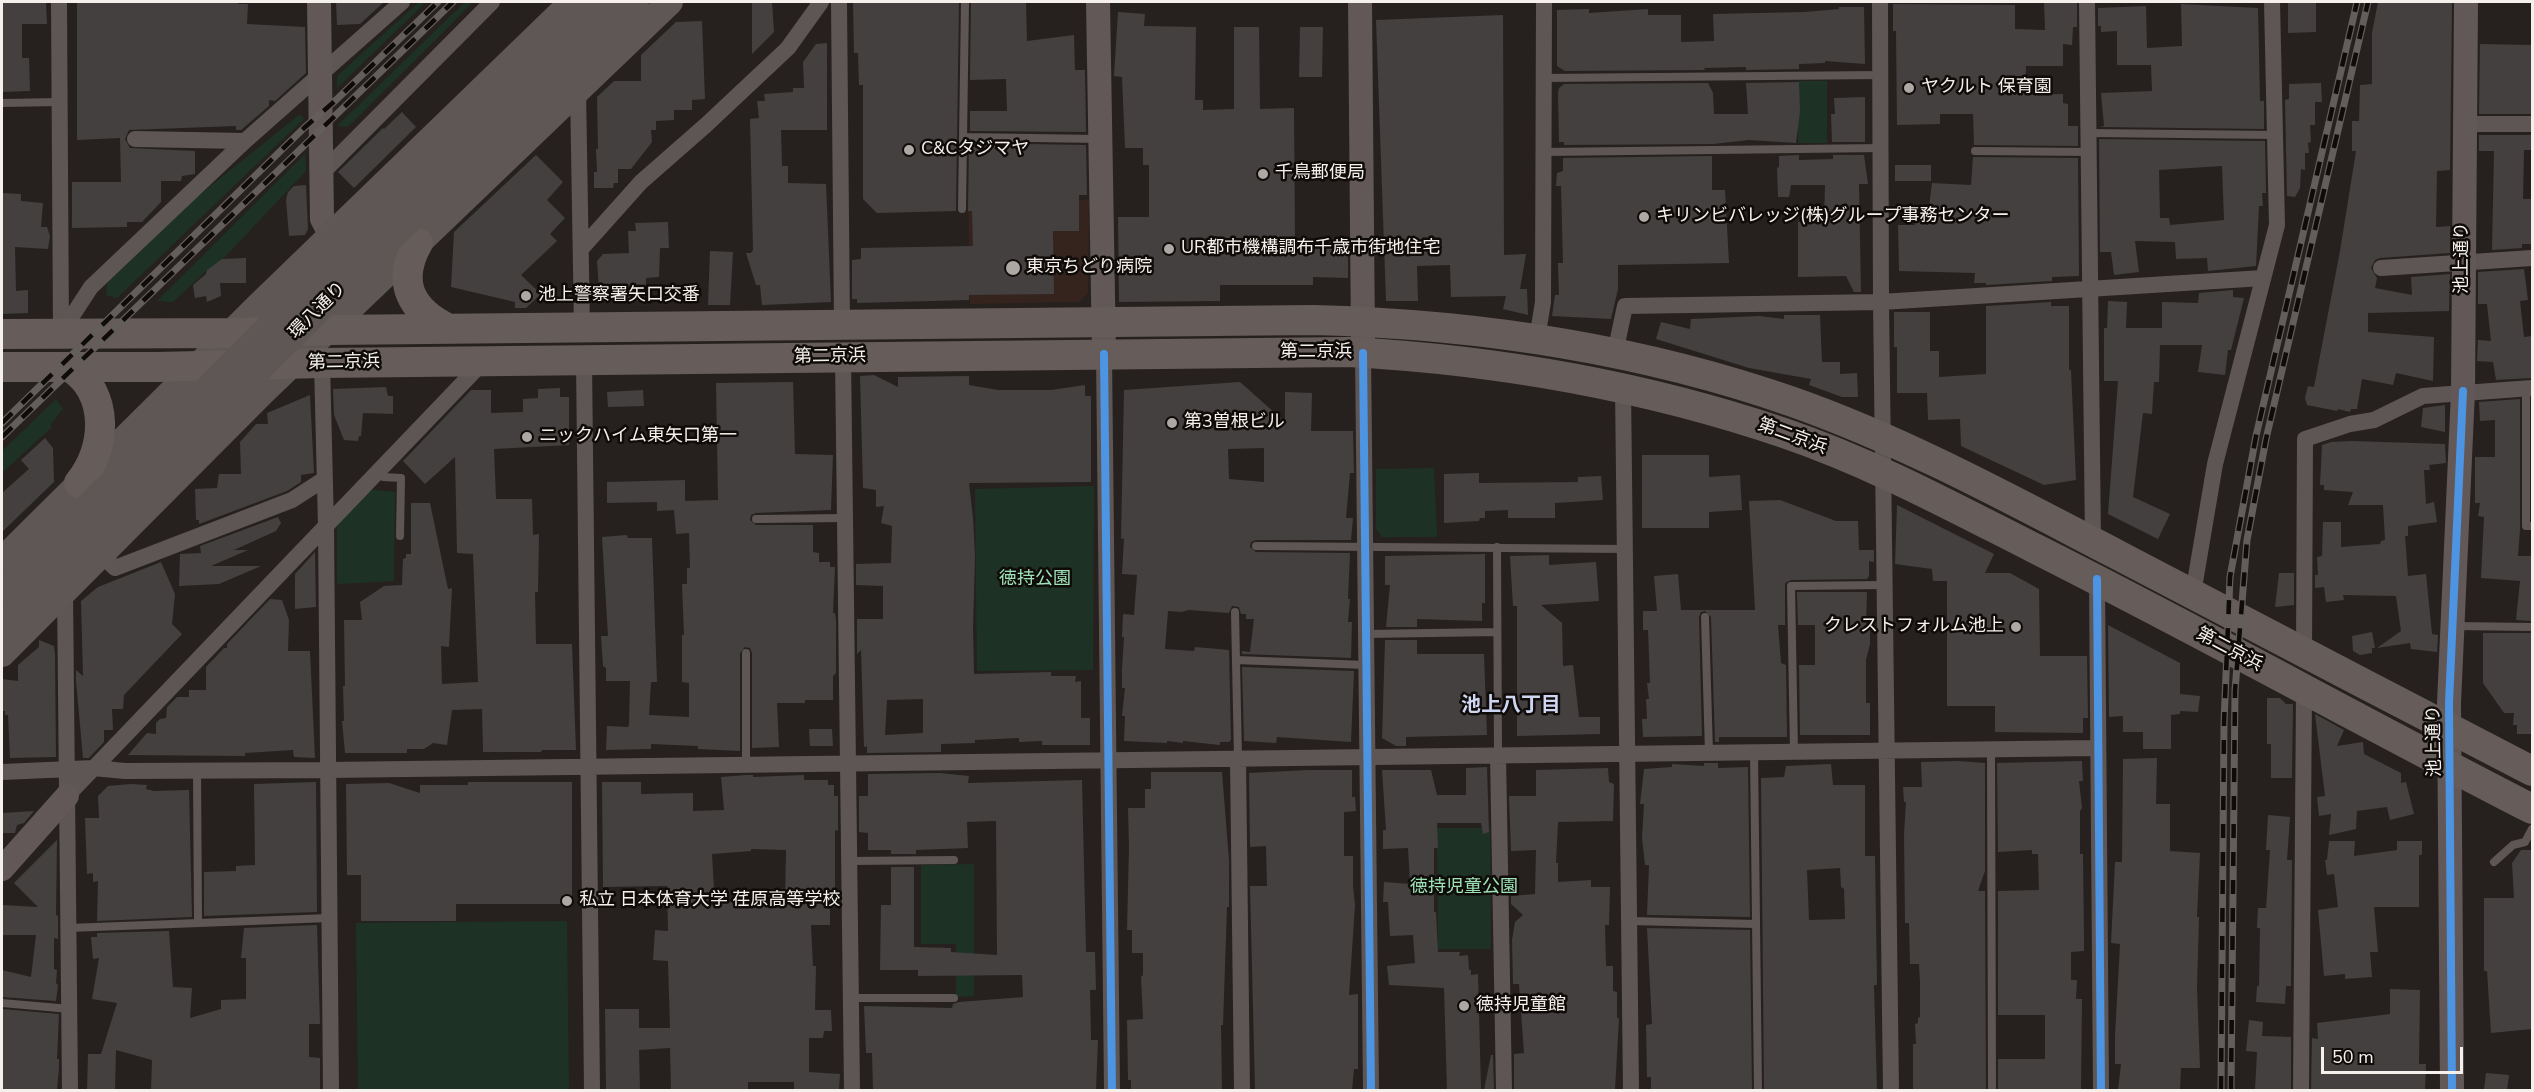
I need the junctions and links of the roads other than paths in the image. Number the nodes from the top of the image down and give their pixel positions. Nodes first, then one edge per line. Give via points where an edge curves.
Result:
1 (59, 2) edge
2 (319, 2) edge
3 (402, 2) edge
4 (492, 2) edge
5 (572, 2) edge
6 (603, 2) edge
7 (636, 2) edge
8 (670, 2) edge
9 (821, 2) edge
10 (839, 2) edge
11 (966, 2) edge
12 (1098, 2) edge
13 (1360, 2) edge
14 (1544, 2) edge
15 (1880, 2) edge
16 (2087, 2) edge
17 (2272, 2) edge
18 (2466, 2) edge
19 (1881, 75) junction
20 (319, 76) junction
21 (1543, 78) junction
22 (578, 89) junction
23 (60, 102) junction
24 (2, 103) edge
25 (2464, 124) junction
26 (2532, 124) edge
27 (2089, 133) junction
28 (2276, 135) junction
29 (963, 137) junction
30 (135, 139) dead end
31 (1100, 139) junction
32 (245, 141) junction
33 (1881, 148) junction
34 (1544, 152) junction
35 (1975, 152) dead end
36 (2089, 152) junction
37 (321, 174) junction
38 (431, 183) junction
39 (962, 209) dead end
40 (330, 236) junction
41 (418, 243) junction
42 (582, 248) junction
43 (2532, 258) edge
44 (2463, 263) junction
45 (2381, 268) dead end
46 (2263, 278) junction
47 (376, 283) junction
48 (2090, 290) junction
49 (1881, 302) junction
50 (1362, 321) junction
51 (1103, 323) junction
52 (842, 326) junction
53 (449, 328) junction
54 (582, 328) junction
55 (329, 330) junction
56 (62, 333) junction
57 (232, 333) junction
58 (2, 334) edge
59 (1537, 339) junction
60 (1363, 353) junction
61 (1615, 353) junction
62 (1104, 354) junction
63 (843, 357) junction
64 (584, 360) junction
65 (484, 362) junction
66 (308, 363) junction
67 (198, 366) junction
68 (70, 367) junction
69 (3, 369) edge
70 (1623, 387) junction
71 (2529, 389) edge
72 (2463, 391) junction
73 (1883, 437) junction
74 (378, 471) junction
75 (1883, 473) junction
76 (323, 480) junction
77 (79, 483) junction
78 (845, 518) junction
79 (756, 519) dead end
80 (326, 526) junction
81 (2532, 526) edge
82 (400, 536) dead end
83 (2093, 543) junction
84 (1256, 546) dead end
85 (1497, 547) junction
86 (1365, 548) junction
87 (1625, 549) junction
88 (101, 555) junction
89 (2, 560) edge
90 (2097, 579) junction
91 (1885, 585) junction
92 (2, 591) edge
93 (65, 591) junction
94 (2193, 594) junction
95 (2455, 611) junction
96 (1235, 612) dead end
97 (1705, 617) dead end
98 (2, 624) edge
99 (2532, 627) edge
100 (1497, 632) junction
101 (1366, 634) junction
102 (746, 652) dead end
103 (2304, 652) junction
104 (2, 654) edge
105 (1236, 660) junction
106 (1366, 665) junction
107 (2304, 690) junction
108 (2449, 728) junction
109 (2098, 748) junction
110 (1991, 749) junction
111 (1887, 751) junction
112 (1754, 752) junction
113 (1794, 752) junction
114 (1708, 753) junction
115 (1628, 754) junction
116 (1498, 756) junction
117 (1367, 757) junction
118 (1238, 759) junction
119 (1108, 760) junction
120 (847, 763) junction
121 (747, 764) junction
122 (587, 766) junction
123 (2450, 767) junction
124 (93, 768) junction
125 (197, 770) junction
126 (327, 770) junction
127 (67, 771) junction
128 (2532, 771) edge
129 (2, 772) edge
130 (67, 796) junction
131 (2532, 809) edge
132 (2532, 829) edge
133 (954, 860) dead end
134 (849, 861) junction
135 (2494, 862) dead end
136 (2, 869) edge
137 (329, 918) junction
138 (1629, 921) junction
139 (198, 922) junction
140 (1756, 924) junction
141 (69, 928) junction
142 (852, 998) junction
143 (954, 998) dead end
144 (2, 1003) edge
145 (70, 1009) junction
146 (70, 1090) edge
147 (331, 1090) edge
148 (592, 1090) edge
149 (852, 1090) edge
150 (1112, 1090) edge
151 (1242, 1090) edge
152 (1371, 1090) edge
153 (1503, 1090) edge
154 (1631, 1090) edge
155 (1758, 1090) edge
156 (1891, 1090) edge
157 (1992, 1090) edge
158 (2101, 1090) edge
159 (2301, 1090) edge
160 (2452, 1090) edge

1 - 23 street
2 - 20 main road
3 - 20 street
4 - 37 street
5 - 40 main road
6 - 38 main road, 環八通り
7 - 38 main road, 環八通り
8 - 22 main road
9 - 42 street via 788,48 641,182
10 - 52 street
11 - 29 lane
12 - 31 main road
13 - 50 main road
14 - 21 street
15 - 19 street
16 - 27 street
17 - 28 street
18 - 25 main road, 池上通り
19 - 21 lane
19 - 33 street
20 - 32 street
20 - 37 main road
21 - 34 street
22 - 41 main road
22 - 42 street
23 - 24 lane
23 - 56 street
25 - 26 street
25 - 44 main road, 池上通り
27 - 28 lane
27 - 36 street
28 - 46 street via 2277,225
29 - 31 lane
29 - 39 lane
30 - 32 street
31 - 51 main road
32 - 56 street via 91,287
33 - 34 lane
33 - 49 street
34 - 59 street via 1543,302
35 - 36 lane
36 - 48 street
37 - 40 main road via 322,219
38 - 92 main road, 環八通り, bridge
38 - 98 main road, 環八通り, bridge
40 - 47 street
40 - 57 main road
41 - 47 main road
41 - 53 highway via 408,264 407,287 423,313
42 - 54 street
43 - 44 street
44 - 45 street
44 - 72 main road, 池上通り
46 - 48 street
46 - 94 street via 2215,464
47 - 55 main road
48 - 49 street
48 - 83 street
49 - 61 street via 1625,306
49 - 73 street
50 - 51 highway, 第二京浜
50 - 59 highway, 第二京浜 via 1450,327
50 - 60 main road
51 - 52 highway, 第二京浜
51 - 62 main road
52 - 54 highway, 第二京浜
53 - 54 highway, 第二京浜
53 - 55 highway, 第二京浜
55 - 57 highway, 第二京浜
55 - 66 main road
56 - 57 highway, 第二京浜
56 - 58 highway, 第二京浜
57 - 67 main road
59 - 61 highway, 第二京浜
60 - 62 highway, 第二京浜
60 - 70 highway, 第二京浜 via 1494,364
60 - 86 street
61 - 73 highway, 第二京浜 via 1735,384
62 - 63 highway, 第二京浜
62 - 119 street
63 - 64 highway, 第二京浜
63 - 78 street
64 - 65 highway, 第二京浜
64 - 122 street
65 - 66 highway, 第二京浜
65 - 74 street
66 - 67 highway, 第二京浜
66 - 76 street
66 - 88 main road
67 - 68 highway, 第二京浜
67 - 77 main road
68 - 69 highway, 第二京浜
68 - 77 highway via 94,393 100,426 96,456
70 - 75 highway, 第二京浜 via 1787,434
70 - 87 street
71 - 72 street
71 - 81 lane via 2526,526
72 - 95 main road, 池上通り
72 - 103 street via 2423,396 2374,420 2305,439
73 - 75 street
73 - 83 highway, 第二京浜 via 1959,472
74 - 80 street
74 - 82 lane via 383,477 401,478
75 - 90 highway, 第二京浜
75 - 91 street
76 - 80 street
76 - 88 street via 291,500 115,568
77 - 89 main road
78 - 79 lane
78 - 120 street
80 - 124 street
80 - 126 street
83 - 94 highway, 第二京浜
84 - 86 lane
85 - 86 lane
85 - 87 lane
85 - 100 lane
86 - 101 street
87 - 115 street
88 - 93 main road
90 - 107 highway, 第二京浜
90 - 109 street
91 - 111 street
91 - 113 lane via 1791,586
93 - 104 main road
93 - 127 street
94 - 103 highway, 第二京浜
95 - 99 lane
95 - 108 main road, 池上通り
96 - 105 lane
97 - 114 lane
100 - 101 lane
100 - 116 lane
101 - 106 street
102 - 121 lane
103 - 108 highway, 第二京浜
105 - 106 lane
105 - 118 lane
106 - 117 street
107 - 123 highway, 第二京浜
107 - 159 street
108 - 123 main road, 池上通り
108 - 128 highway, 第二京浜
109 - 110 street
109 - 158 street
110 - 111 street
110 - 157 lane
111 - 113 street
111 - 156 street
112 - 113 street
112 - 114 street
112 - 140 lane
114 - 115 street
115 - 116 street
115 - 138 street
116 - 117 street
116 - 153 street
117 - 118 street
117 - 152 street
118 - 119 street
118 - 151 street
119 - 120 street
119 - 150 street
120 - 121 street
120 - 134 street
121 - 122 street
122 - 126 street
122 - 148 street
123 - 131 highway, 第二京浜
123 - 160 main road, 池上通り
124 - 125 street
124 - 127 street
124 - 130 street
125 - 126 street
125 - 139 lane
126 - 137 street
127 - 129 street
127 - 130 street
130 - 136 main road
130 - 141 street
132 - 135 lane via 2525,842 2513,844
133 - 134 lane
134 - 142 street
137 - 139 lane
137 - 147 street
138 - 140 lane
138 - 154 street
139 - 141 lane
140 - 155 lane
141 - 145 street
142 - 143 lane
142 - 149 street
144 - 145 lane
145 - 146 street

